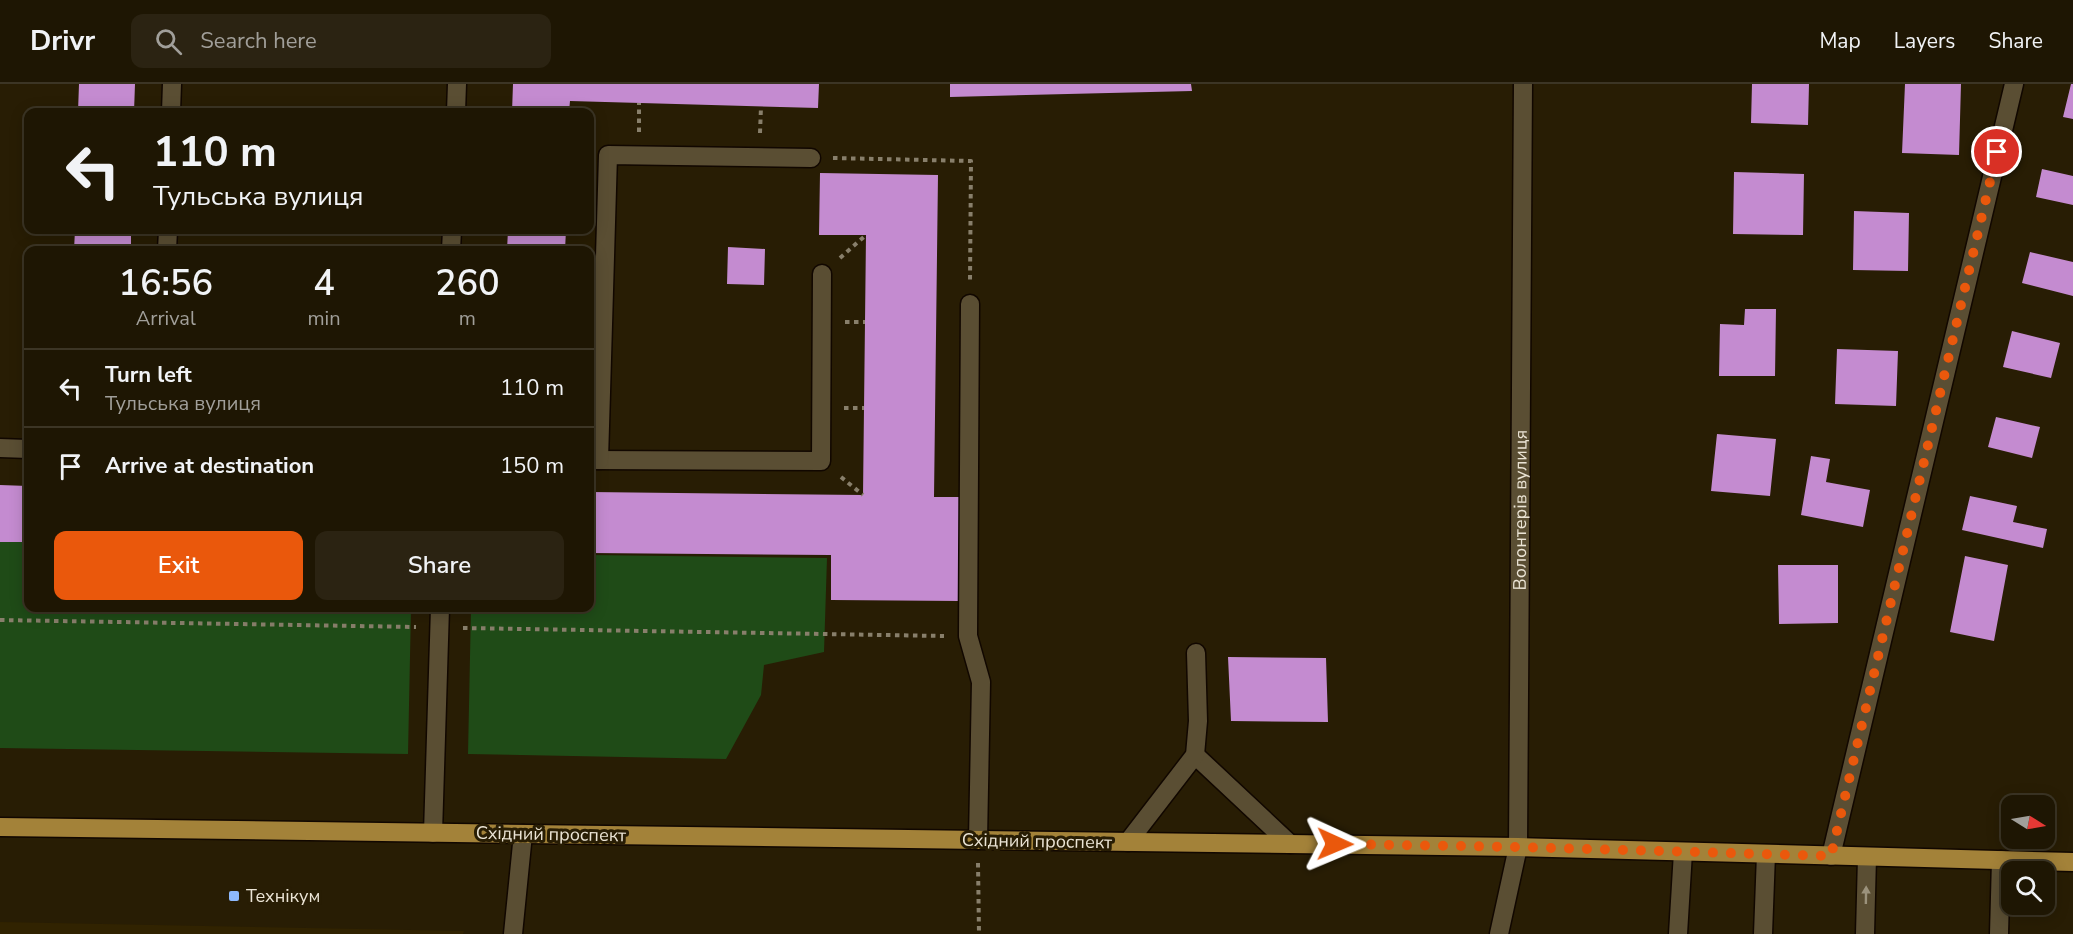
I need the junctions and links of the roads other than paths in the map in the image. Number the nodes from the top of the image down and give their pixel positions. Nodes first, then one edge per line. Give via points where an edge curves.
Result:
1 (172, 84) edge
2 (457, 84) edge
3 (1524, 84) edge
4 (2014, 84) edge
5 (171, 108) edge
6 (456, 108) edge
7 (811, 158) road end
8 (822, 274) road end
9 (970, 304) road end
10 (0, 448) edge
11 (24, 449) edge
12 (594, 460) edge
13 (440, 612) edge
14 (1196, 653) dead end
15 (1195, 754) junction
16 (0, 827) edge
17 (433, 833) junction
18 (523, 834) junction
19 (978, 840) junction
20 (1128, 842) junction
21 (1290, 844) junction
22 (1518, 847) junction
23 (1683, 852) junction
24 (1766, 854) junction
25 (1831, 856) junction
26 (1866, 856) junction
27 (2001, 860) junction
28 (2073, 862) edge
29 (513, 934) edge
30 (1499, 934) edge
31 (1678, 934) edge
32 (1763, 934) edge
33 (1865, 934) edge
34 (1999, 934) edge

1 - 5 street
2 - 6 street
3 - 22 street, Волонтерів вулиця
4 - 25 street
7 - 12 street via 608,155
8 - 12 street via 821,461
9 - 19 street via 968,636 981,682
10 - 11 street
13 - 17 street
14 - 15 street
15 - 20 street
15 - 21 street
16 - 17 main road, Східний проспект
17 - 18 main road, Східний проспект
18 - 19 main road, Східний проспект
18 - 29 street
19 - 20 main road, Східний проспект
20 - 21 main road, Східний проспект
21 - 22 main road, Східний проспект
22 - 23 main road, Східний проспект
22 - 30 street, Волонтерів вулиця
23 - 24 main road, Східний проспект
23 - 31 street
24 - 25 main road, Східний проспект
24 - 32 street
25 - 26 main road, Східний проспект
26 - 27 main road, Східний проспект
33 -> 26 street
27 - 28 main road, Східний проспект
27 - 34 street

